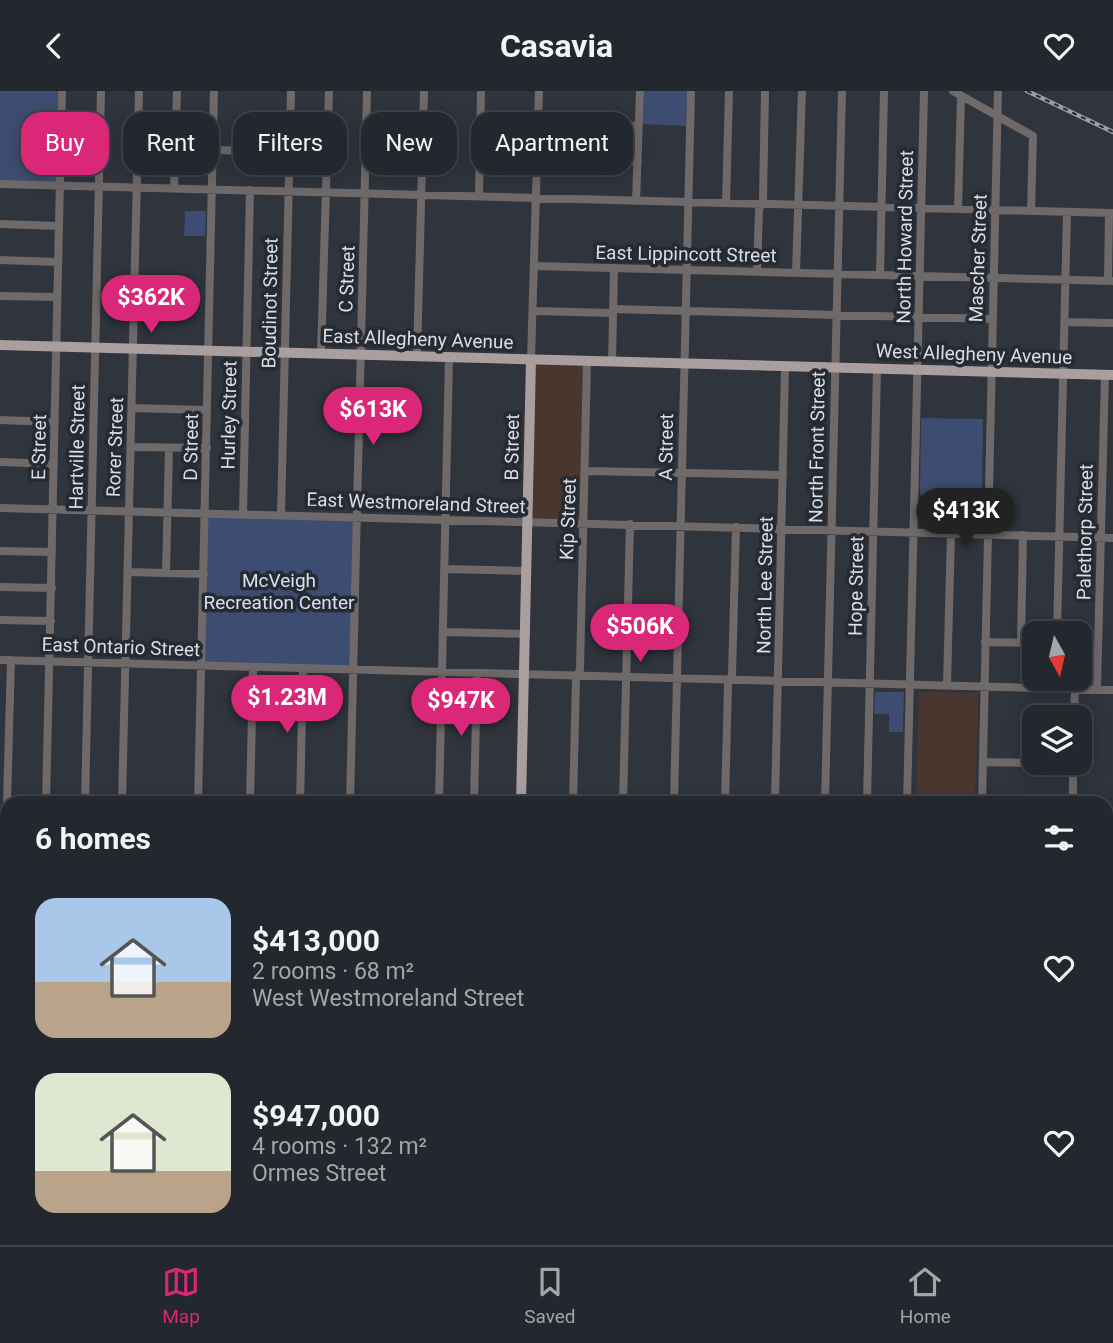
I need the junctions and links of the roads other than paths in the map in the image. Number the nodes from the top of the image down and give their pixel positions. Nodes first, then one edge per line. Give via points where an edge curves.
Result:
1 (62, 91) edge
2 (101, 91) edge
3 (139, 91) edge
4 (177, 91) edge
5 (214, 91) edge
6 (291, 91) edge
7 (328, 91) edge
8 (367, 91) edge
9 (424, 91) edge
10 (481, 91) edge
11 (539, 91) edge
12 (640, 91) edge
13 (691, 91) edge
14 (729, 91) edge
15 (765, 91) edge
16 (802, 91) edge
17 (842, 91) edge
18 (884, 91) edge
19 (924, 91) edge
20 (998, 91) edge
21 (957, 93) edge
22 (214, 112) edge
23 (291, 112) edge
24 (538, 112) edge
25 (997, 116) junction
26 (633, 126) edge
27 (639, 126) junction
28 (633, 161) edge
29 (638, 161) junction
30 (212, 175) edge
31 (289, 175) edge
32 (537, 175) edge
33 (0, 184) edge
34 (60, 185) junction
35 (98, 187) junction
36 (136, 187) junction
37 (174, 188) junction
38 (212, 190) junction
39 (250, 190) junction
40 (288, 191) junction
41 (326, 192) junction
42 (365, 194) junction
43 (422, 195) junction
44 (479, 196) junction
45 (536, 198) junction
46 (636, 201) junction
47 (688, 202) junction
48 (726, 203) junction
49 (761, 204) junction
50 (798, 205) junction
51 (839, 207) junction
52 (881, 207) junction
53 (922, 208) junction
54 (958, 209) junction
55 (996, 210) junction
56 (1031, 211) junction
57 (1067, 212) junction
58 (1111, 213) edge
59 (0, 224) edge
60 (59, 226) junction
61 (0, 260) edge
62 (58, 261) junction
63 (535, 266) junction
64 (614, 268) junction
65 (687, 270) junction
66 (757, 272) junction
67 (796, 272) junction
68 (837, 274) junction
69 (880, 275) junction
70 (920, 276) junction
71 (993, 278) junction
72 (1066, 281) junction
73 (1110, 281) edge
74 (0, 296) edge
75 (57, 297) junction
76 (686, 310) junction
77 (534, 311) junction
78 (612, 311) junction
79 (837, 315) junction
80 (919, 316) junction
81 (992, 319) junction
82 (1065, 322) junction
83 (1113, 323) edge
84 (0, 345) edge
85 (57, 347) junction
86 (94, 349) junction
87 (132, 350) junction
88 (208, 351) junction
89 (246, 352) junction
90 (285, 353) junction
91 (321, 353) junction
92 (361, 355) junction
93 (417, 356) junction
94 (449, 358) junction
95 (531, 360) junction
96 (587, 362) junction
97 (612, 362) junction
98 (684, 364) junction
99 (785, 367) junction
100 (835, 368) junction
101 (877, 369) junction
102 (918, 370) junction
103 (991, 372) junction
104 (1063, 375) junction
105 (1109, 375) edge
106 (132, 408) junction
107 (207, 410) junction
108 (0, 421) edge
109 (54, 422) junction
110 (131, 447) junction
111 (169, 448) junction
112 (207, 448) junction
113 (0, 462) edge
114 (54, 464) junction
115 (586, 471) junction
116 (681, 473) junction
117 (783, 475) junction
118 (0, 508) edge
119 (53, 509) junction
120 (91, 511) junction
121 (129, 511) junction
122 (166, 512) junction
123 (205, 513) junction
124 (243, 514) junction
125 (281, 515) junction
126 (357, 517) junction
127 (446, 519) junction
128 (528, 521) junction
129 (584, 523) junction
130 (630, 524) junction
131 (681, 526) junction
132 (736, 527) junction
133 (782, 529) junction
134 (831, 530) junction
135 (873, 531) junction
136 (914, 532) junction
137 (951, 533) junction
138 (987, 534) junction
139 (1023, 535) junction
140 (1060, 536) junction
141 (1101, 537) junction
142 (1113, 538) edge
143 (0, 551) edge
144 (52, 552) junction
145 (444, 569) junction
146 (527, 571) junction
147 (128, 572) junction
148 (166, 572) junction
149 (204, 574) junction
150 (0, 587) edge
151 (52, 588) junction
152 (0, 620) edge
153 (51, 621) junction
154 (1057, 621) edge
155 (444, 632) junction
156 (526, 634) junction
157 (985, 642) junction
158 (1021, 643) joint
159 (0, 660) edge
160 (11, 660) junction
161 (50, 661) junction
162 (88, 662) junction
163 (125, 663) junction
164 (201, 666) junction
165 (253, 667) junction
166 (303, 668) junction
167 (353, 669) junction
168 (441, 672) junction
169 (477, 673) junction
170 (524, 674) junction
171 (578, 675) junction
172 (626, 676) junction
173 (677, 678) junction
174 (731, 679) junction
175 (778, 681) junction
176 (828, 682) junction
177 (870, 683) junction
178 (911, 684) junction
179 (1022, 684) edge
180 (947, 685) junction
181 (984, 686) junction
182 (1092, 689) edge
183 (1097, 689) junction
184 (1113, 690) edge
185 (983, 762) junction
186 (1022, 763) edge
187 (1073, 775) edge
188 (7, 796) edge
189 (46, 796) edge
190 (85, 796) edge
191 (122, 796) edge
192 (198, 796) edge
193 (250, 796) edge
194 (300, 796) edge
195 (350, 796) edge
196 (439, 796) edge
197 (474, 796) edge
198 (522, 796) edge
199 (573, 796) edge
200 (622, 796) edge
201 (674, 796) edge
202 (725, 796) edge
203 (775, 796) edge
204 (825, 796) edge
205 (867, 796) edge
206 (907, 796) edge
207 (982, 796) edge
208 (1073, 796) edge

1 - 34 street, E Street
2 - 35 street, Hartville Street
3 - 36 street, Rorer Street
4 - 37 street
5 - 22 street, D Street
6 - 23 street, Boudinot Street
7 - 41 street
8 - 42 street, C Street
9 - 43 street
10 - 44 street
11 - 24 street, B Street
12 - 27 street
13 - 47 street, A Street
14 - 48 street
15 - 49 street
16 - 50 street
17 - 51 street, North Front Street
18 - 52 street
19 - 53 street, North Howard Street
20 - 25 street, Mascher Street
21 - 25 street
21 - 54 street
25 - 55 street, Mascher Street
25 - 56 street via 1033,136
26 - 27 street
27 - 29 street
28 - 29 street
29 - 46 street
30 - 38 street, D Street
31 - 40 street, Boudinot Street
32 - 45 street, B Street
33 - 34 street
34 - 35 street
34 - 60 street, E Street
35 - 36 street
35 - 86 street, Hartville Street
36 - 37 street
36 - 87 street, Rorer Street
37 - 38 street
38 - 39 street
38 - 88 street, D Street
39 - 40 street
39 - 89 street, Hurley Street
40 - 41 street
40 - 90 street, Boudinot Street
41 - 42 street
41 - 91 street
42 - 43 street
42 - 92 street, C Street
43 - 44 street
43 - 93 street
44 - 45 street
45 - 46 street
45 - 63 street, B Street
46 - 47 street
47 - 48 street
47 - 65 street, A Street
48 - 49 street
49 - 50 street
49 - 66 street
50 - 51 street
50 - 67 street
51 - 52 street
51 - 68 street, North Front Street
52 - 53 street
52 - 69 street
53 - 54 street
53 - 70 street, North Howard Street
54 - 55 street
55 - 56 street
55 - 71 street, Mascher Street
56 - 57 street
57 - 58 street
57 - 72 street
58 - 73 street
59 - 60 street
60 - 62 street, E Street
61 - 62 street
62 - 75 street, E Street
63 - 64 street, East Lippincott Street
63 - 77 street, B Street
64 - 65 street, East Lippincott Street
64 - 78 street
65 - 66 street, East Lippincott Street
65 - 76 street, A Street
66 - 67 street, East Lippincott Street
67 - 68 street, East Lippincott Street
68 - 69 street, East Lippincott Street
68 - 79 street, North Front Street
69 - 70 street, East Lippincott Street
70 - 71 street, East Lippincott Street
70 - 80 street, North Howard Street
71 - 72 street, East Lippincott Street
71 - 81 street, Mascher Street
72 - 73 street, East Lippincott Street
72 - 82 street
74 - 75 street
75 - 85 street, E Street
76 - 78 street
76 - 79 street
76 - 98 street, A Street
77 - 78 street
77 - 95 street, B Street
78 - 97 street
79 - 80 street
79 - 100 street, North Front Street
80 - 81 street
80 - 102 street, North Howard Street
81 - 103 street, Mascher Street
82 - 83 street
82 - 104 street
84 - 85 main road, East Allegheny Avenue
85 - 86 main road, East Allegheny Avenue
85 - 109 street, E Street
86 - 87 main road, East Allegheny Avenue
86 - 120 street, Hartville Street
87 - 88 main road, East Allegheny Avenue
87 - 106 street, Rorer Street
88 - 89 main road, East Allegheny Avenue
88 - 107 street, D Street
89 - 90 main road, East Allegheny Avenue
89 - 124 street, Hurley Street
90 - 91 main road, East Allegheny Avenue
90 - 125 street, Boudinot Street
91 - 92 main road, East Allegheny Avenue
92 - 93 main road, East Allegheny Avenue
92 - 126 street, C Street
93 - 94 main road, East Allegheny Avenue
94 - 95 main road, East Allegheny Avenue
94 - 127 street
95 - 96 main road, East Allegheny Avenue
95 - 128 main road, B Street
96 - 97 main road, East Allegheny Avenue
96 - 115 street, Kip Street
97 - 98 main road, East Allegheny Avenue
98 - 99 main road, East Allegheny Avenue
98 - 116 street, A Street
99 - 100 main road, East Allegheny Avenue
99 - 117 street, North Lee Street
100 - 101 main road, West Allegheny Avenue
100 - 134 street, North Front Street
101 - 102 main road, West Allegheny Avenue
101 - 135 street, Hope Street
102 - 103 main road, West Allegheny Avenue
102 - 136 street, North Howard Street
103 - 104 main road, West Allegheny Avenue
103 - 138 street, Mascher Street
104 - 105 main road, West Allegheny Avenue
104 - 140 street
105 - 141 street, Palethorp Street
106 - 107 street
106 - 110 street, Rorer Street
107 - 112 street, D Street
108 - 109 street
109 - 114 street, E Street
110 - 111 street
110 - 121 street, Rorer Street
111 - 112 street
111 - 122 street
112 - 123 street, D Street
113 - 114 street
114 - 119 street, E Street
115 - 116 street
115 - 129 street, Kip Street
116 - 117 street
116 - 131 street, A Street
117 - 133 street, North Lee Street
118 - 119 street, East Westmoreland Street
119 - 120 street, East Westmoreland Street
119 - 144 street, E Street
120 - 121 street, East Westmoreland Street
120 - 162 street, Hartville Street
121 - 122 street, East Westmoreland Street
121 - 147 street, Rorer Street
122 - 123 street, East Westmoreland Street
122 - 148 street
123 - 124 street, East Westmoreland Street
123 - 149 street, D Street
124 - 125 street, East Westmoreland Street
125 - 126 street, East Westmoreland Street
126 - 127 street, East Westmoreland Street
126 - 167 street, C Street
127 - 128 street, East Westmoreland Street
127 - 145 street
128 - 129 street, East Westmoreland Street
128 - 146 main road, B Street
129 - 130 street, East Westmoreland Street
129 - 171 street, Kip Street
130 - 131 street, East Westmoreland Street
130 - 172 street
131 - 132 street, East Westmoreland Street
131 - 173 street, A Street
132 - 133 street, East Westmoreland Street
132 - 174 street
133 - 134 street, East Westmoreland Street
133 - 175 street, North Lee Street
134 - 135 street, East Westmoreland Street
134 - 176 street, North Front Street
135 - 136 street, East Westmoreland Street
135 - 177 street, Hope Street
136 - 137 street, East Westmoreland Street
136 - 178 street, North Howard Street
137 - 138 street, East Westmoreland Street
137 - 180 street
138 - 139 street, East Westmoreland Street
138 - 157 street, Mascher Street
139 - 140 street, East Westmoreland Street
139 - 158 street
140 - 141 street, East Westmoreland Street
140 - 154 street
141 - 142 street, East Westmoreland Street
141 - 183 street, Palethorp Street
143 - 144 street
144 - 151 street, E Street
145 - 146 street
145 - 155 street
146 - 156 main road, B Street
147 - 148 street
147 - 163 street, Rorer Street
148 - 149 street
149 - 164 street, D Street
150 - 151 street
151 - 153 street, E Street
152 - 153 street
153 - 161 street, E Street
155 - 156 street
155 - 168 street
156 - 170 main road, B Street
157 - 158 street
157 - 181 street, Mascher Street
159 - 160 street, East Ontario Street
160 - 161 street, East Ontario Street
160 - 188 street
161 - 162 street, East Ontario Street
161 - 189 street, E Street
162 - 163 street, East Ontario Street
162 - 190 street, Hartville Street
163 - 164 street, East Ontario Street
163 - 191 street, Rorer Street
164 - 165 street, East Ontario Street
164 - 192 street, D Street
165 - 166 street, East Ontario Street
165 - 193 street
166 - 167 street, East Ontario Street
166 - 194 street
167 - 168 street, East Ontario Street
167 - 195 street, C Street
168 - 169 street, East Ontario Street
168 - 196 street
169 - 170 street, East Ontario Street
169 - 197 street
170 - 171 street, East Ontario Street
170 - 198 main road, B Street
171 - 172 street, East Ontario Street
171 - 199 street, Kip Street
172 - 173 street, East Ontario Street
172 - 200 street
173 - 174 street, East Ontario Street
173 - 201 street, A Street
174 - 175 street, East Ontario Street
174 - 202 street
175 - 176 street, East Ontario Street
175 - 203 street, North Lee Street
176 - 177 street, East Ontario Street
176 - 204 street, North Front Street
177 - 178 street, East Ontario Street
177 - 205 street, Hope Street
178 - 180 street, East Ontario Street
178 - 206 street, North Howard Street
179 - 181 street, East Ontario Street
180 - 181 street, East Ontario Street
181 - 185 street, Mascher Street
182 - 183 street, East Ontario Street
183 - 184 street, East Ontario Street
185 - 186 street
185 - 207 street, Mascher Street
187 - 208 street

